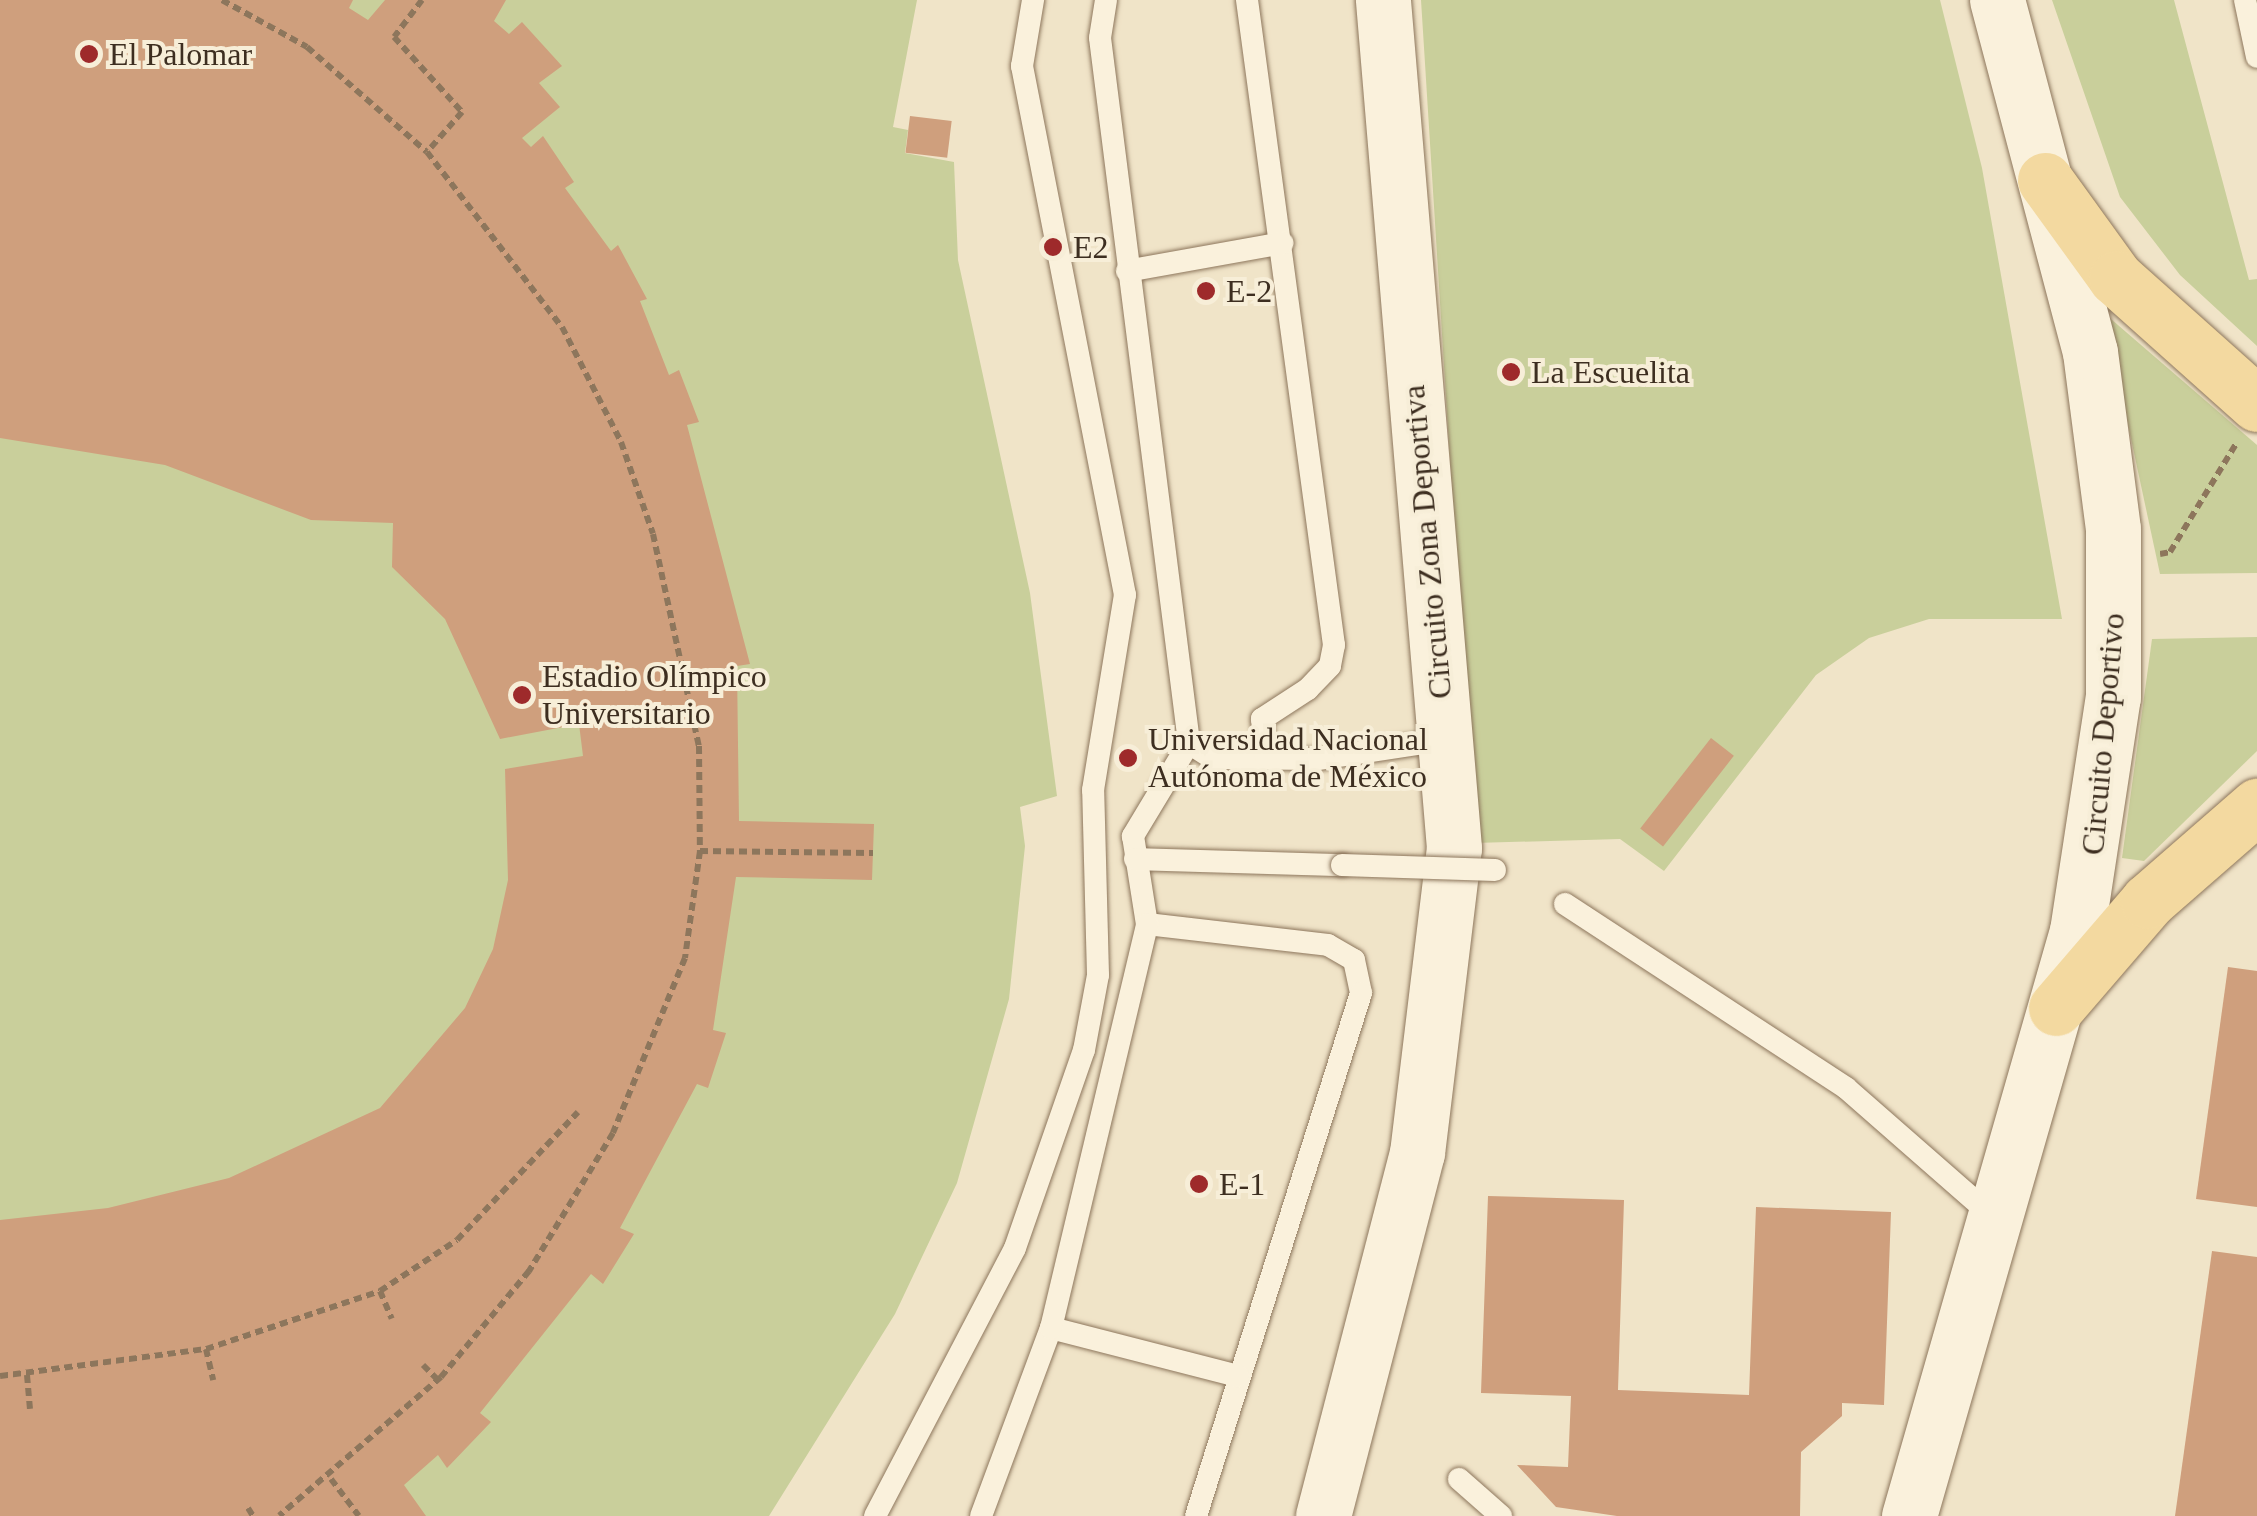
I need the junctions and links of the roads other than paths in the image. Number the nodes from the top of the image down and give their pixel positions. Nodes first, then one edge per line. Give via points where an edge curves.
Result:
1 (1033, 0) edge
2 (1106, 0) edge
3 (1247, 0) edge
4 (1383, 0) edge
5 (1997, 0) edge
6 (2244, 0) edge
7 (2257, 57) edge
8 (2045, 180) junction
9 (1282, 243) junction
10 (1127, 270) junction
11 (2252, 415) edge
12 (1444, 740) junction
13 (1189, 744) junction
14 (1266, 756) junction
15 (2257, 806) edge
16 (1135, 859) junction
17 (1494, 870) dead end
18 (1565, 904) dead end
19 (1147, 924) junction
20 (2056, 1008) junction
21 (1992, 1216) junction
22 (1051, 1328) junction
23 (1238, 1376) junction
24 (1458, 1479) dead end
25 (1326, 1504) edge
26 (875, 1516) edge
27 (981, 1516) edge
28 (1196, 1516) edge
29 (1501, 1516) edge
30 (1909, 1516) edge

1 - 26 lane via 1022,66 1125,596 1093,790 1098,975 1084,1050 1015,1248
2 - 10 lane via 1100,38
3 - 9 lane
4 - 12 street, Circuito Zona Deportiva
5 - 8 street, Circuito Deportivo
6 - 7 lane
8 - 11 main road via 2126,289
8 - 20 street, Circuito Deportivo via 2090,352 2114,560 2106,776
9 - 10 lane
9 - 14 lane via 1334,645 1330,666 1308,689 1262,720
10 - 13 lane
12 - 14 lane via 1318,759
12 - 25 street, Circuito Zona Deportiva via 1454,848 1416,1153
13 - 14 lane via 1212,758
13 - 16 lane via 1134,836
15 - 20 main road via 2148,901
16 - 17 lane, bridge
16 - 19 lane
18 - 21 lane via 1846,1088
19 - 22 lane
19 - 23 lane via 1328,945 1354,960 1361,993
20 - 21 street, Circuito Deportivo
21 - 30 street, Circuito Deportivo
22 - 23 lane
22 - 27 lane
23 - 28 lane
24 - 29 lane

